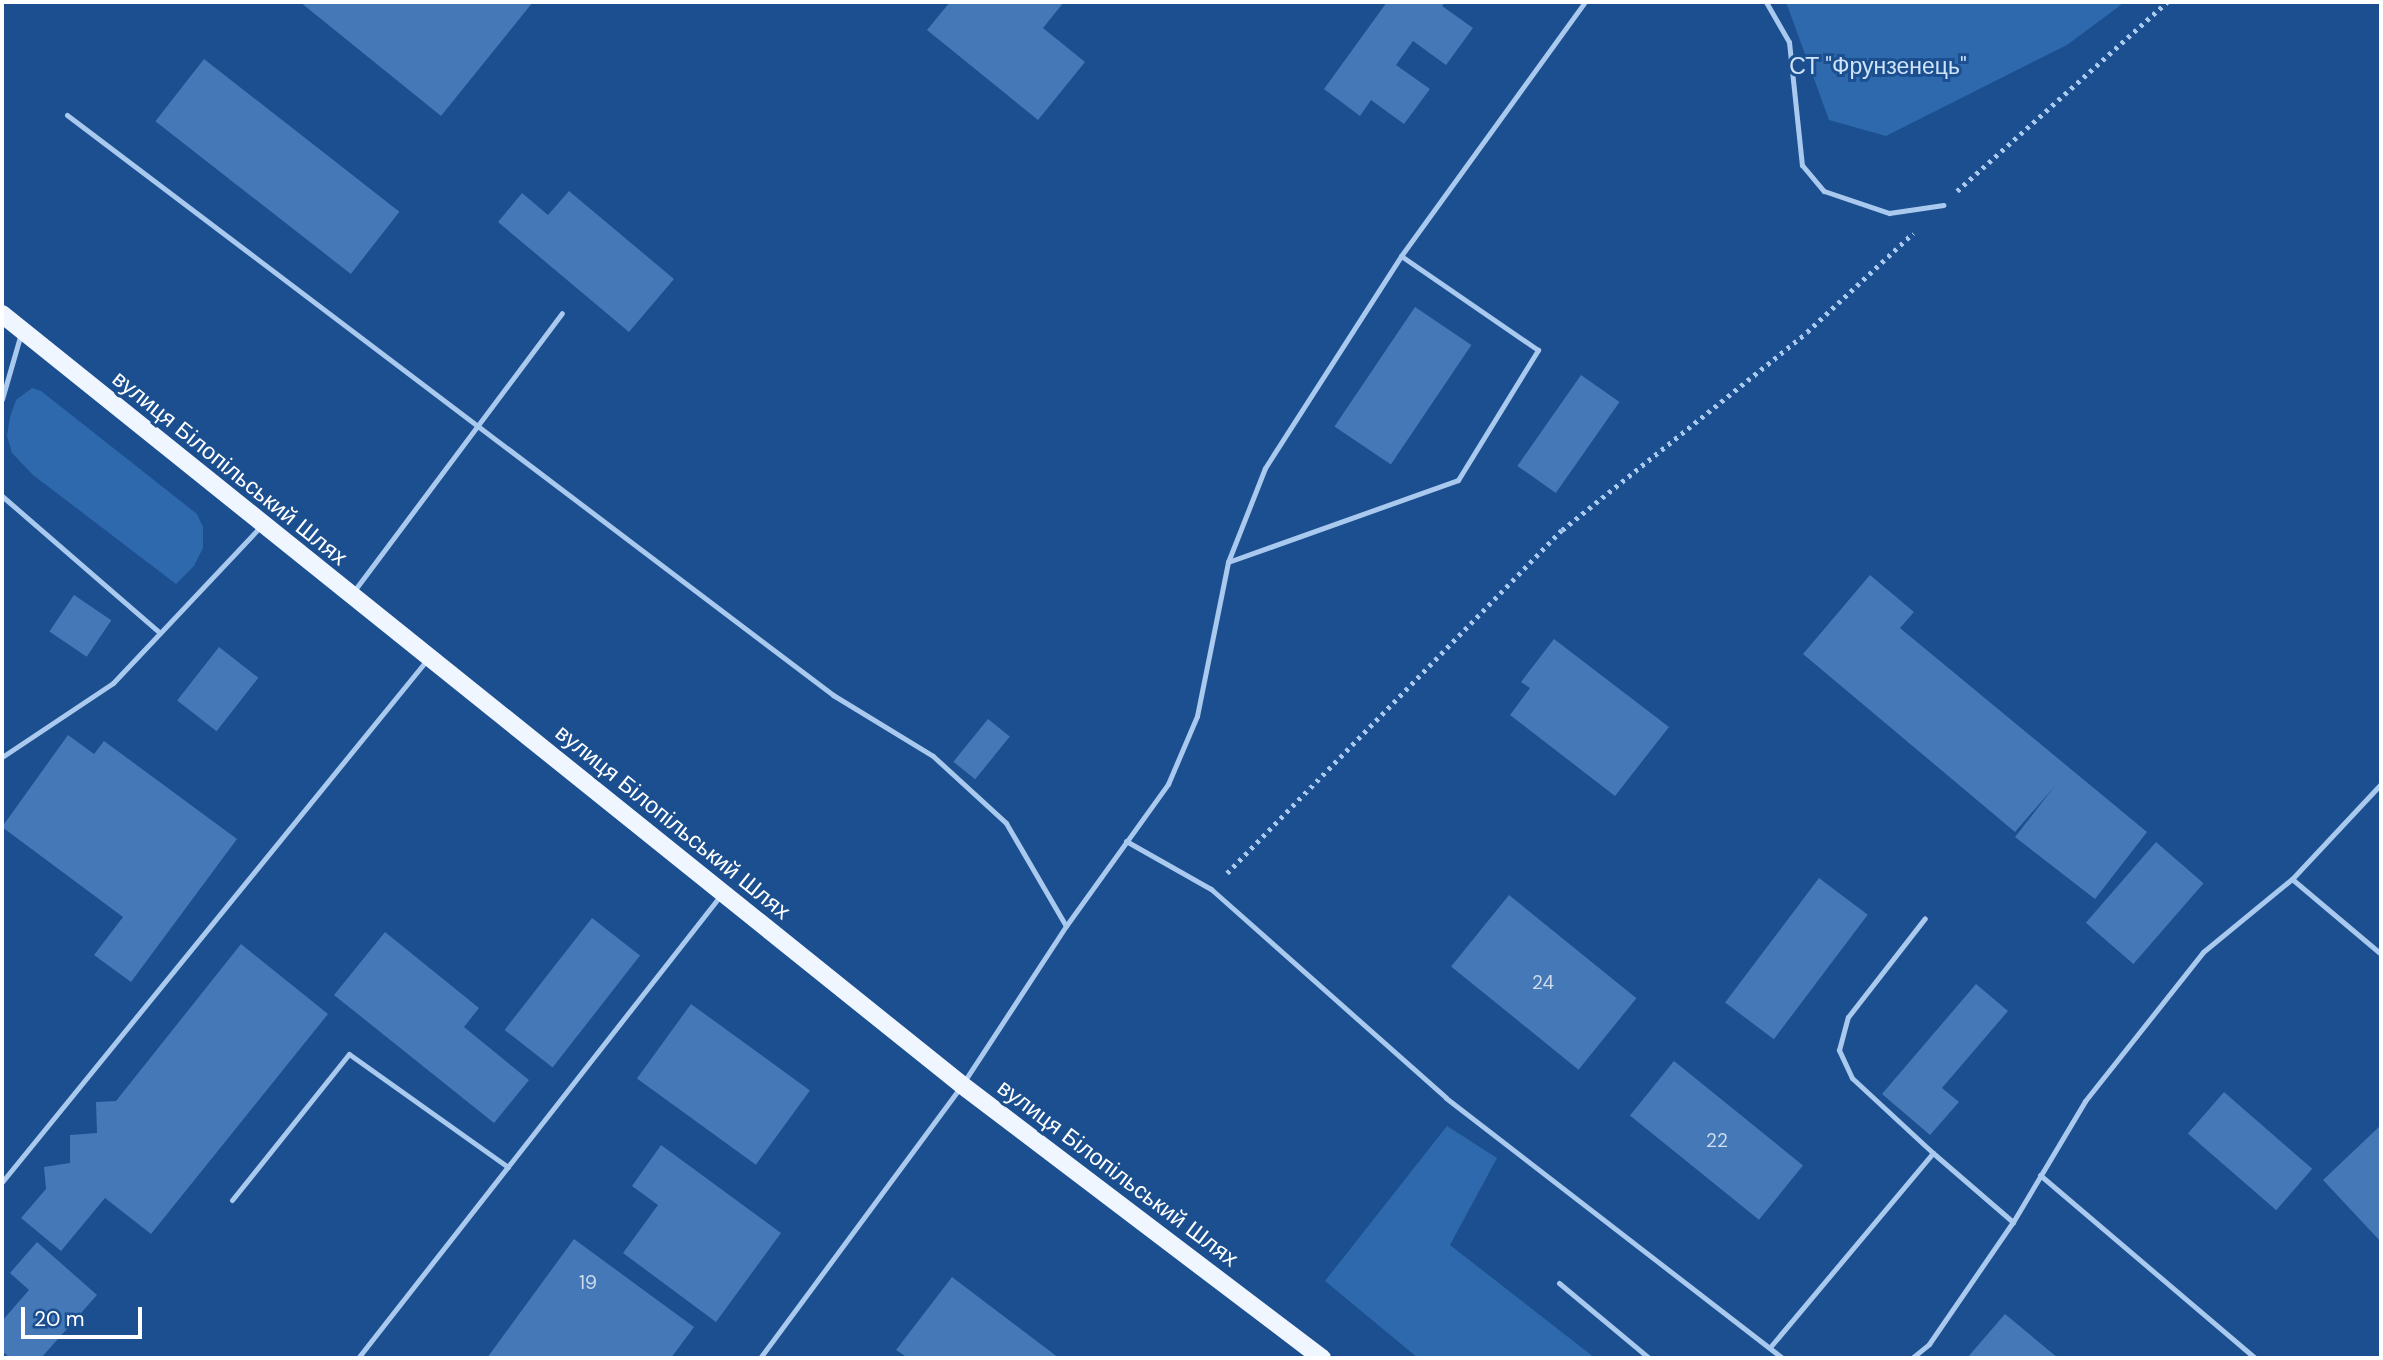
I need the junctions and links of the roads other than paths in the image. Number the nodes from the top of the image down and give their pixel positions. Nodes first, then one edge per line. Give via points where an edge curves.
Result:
1 (1585, 2) edge
2 (1766, 2) edge
3 (67, 115) dead end
4 (1943, 205) road end
5 (1401, 257) junction
6 (562, 313) dead end
7 (2, 314) edge
8 (22, 330) junction
9 (2, 399) edge
10 (481, 425) junction
11 (2, 496) edge
12 (262, 525) junction
13 (1228, 562) junction
14 (349, 596) junction
15 (160, 633) junction
16 (428, 658) junction
17 (2, 757) edge
18 (2381, 784) edge
19 (1126, 841) junction
20 (2292, 879) junction
21 (722, 893) junction
22 (1925, 918) dead end
23 (1066, 926) junction
24 (2381, 954) edge
25 (962, 1085) junction
26 (1933, 1153) junction
27 (508, 1167) junction
28 (2040, 1175) junction
29 (2, 1182) edge
30 (232, 1200) dead end
31 (2013, 1222) junction
32 (1559, 1283) dead end
33 (1771, 1346) junction
34 (358, 1358) edge
35 (760, 1358) edge
36 (1322, 1358) edge
37 (1649, 1358) edge
38 (1782, 1358) edge
39 (1912, 1358) edge
40 (2255, 1358) edge

1 - 5 lane
2 - 4 lane via 1789,43 1802,164 1824,191 1889,213
3 - 10 lane
5 - 13 lane via 1265,468
5 - 13 lane via 1538,350 1458,480
6 - 10 lane
7 - 8 main road, вулиця Білопільський Шлях
8 - 9 lane
8 - 12 main road, вулиця Білопільський Шлях
10 - 14 lane
10 - 23 lane via 833,695 933,755 1006,823
11 - 15 lane
12 - 14 main road, вулиця Білопільський Шлях
12 - 15 lane
13 - 19 lane via 1197,716 1168,784
14 - 16 main road, вулиця Білопільський Шлях
15 - 17 lane via 113,683
16 - 21 main road, вулиця Білопільський Шлях
16 - 29 lane
18 - 20 lane
19 - 23 lane
19 - 33 lane via 1211,889 1446,1098
20 - 24 lane
20 - 28 lane via 2203,952 2085,1101
21 - 25 main road, вулиця Білопільський Шлях
21 - 27 lane
22 - 26 lane via 1848,1017 1839,1050 1852,1077
23 - 25 lane
25 - 35 lane
25 - 36 main road, вулиця Білопільський Шлях
26 - 31 lane
26 - 33 lane
27 - 30 lane via 349,1054
27 - 34 lane
28 - 31 lane
28 - 40 lane
31 - 39 lane via 1929,1344
32 - 37 lane
33 - 38 lane

